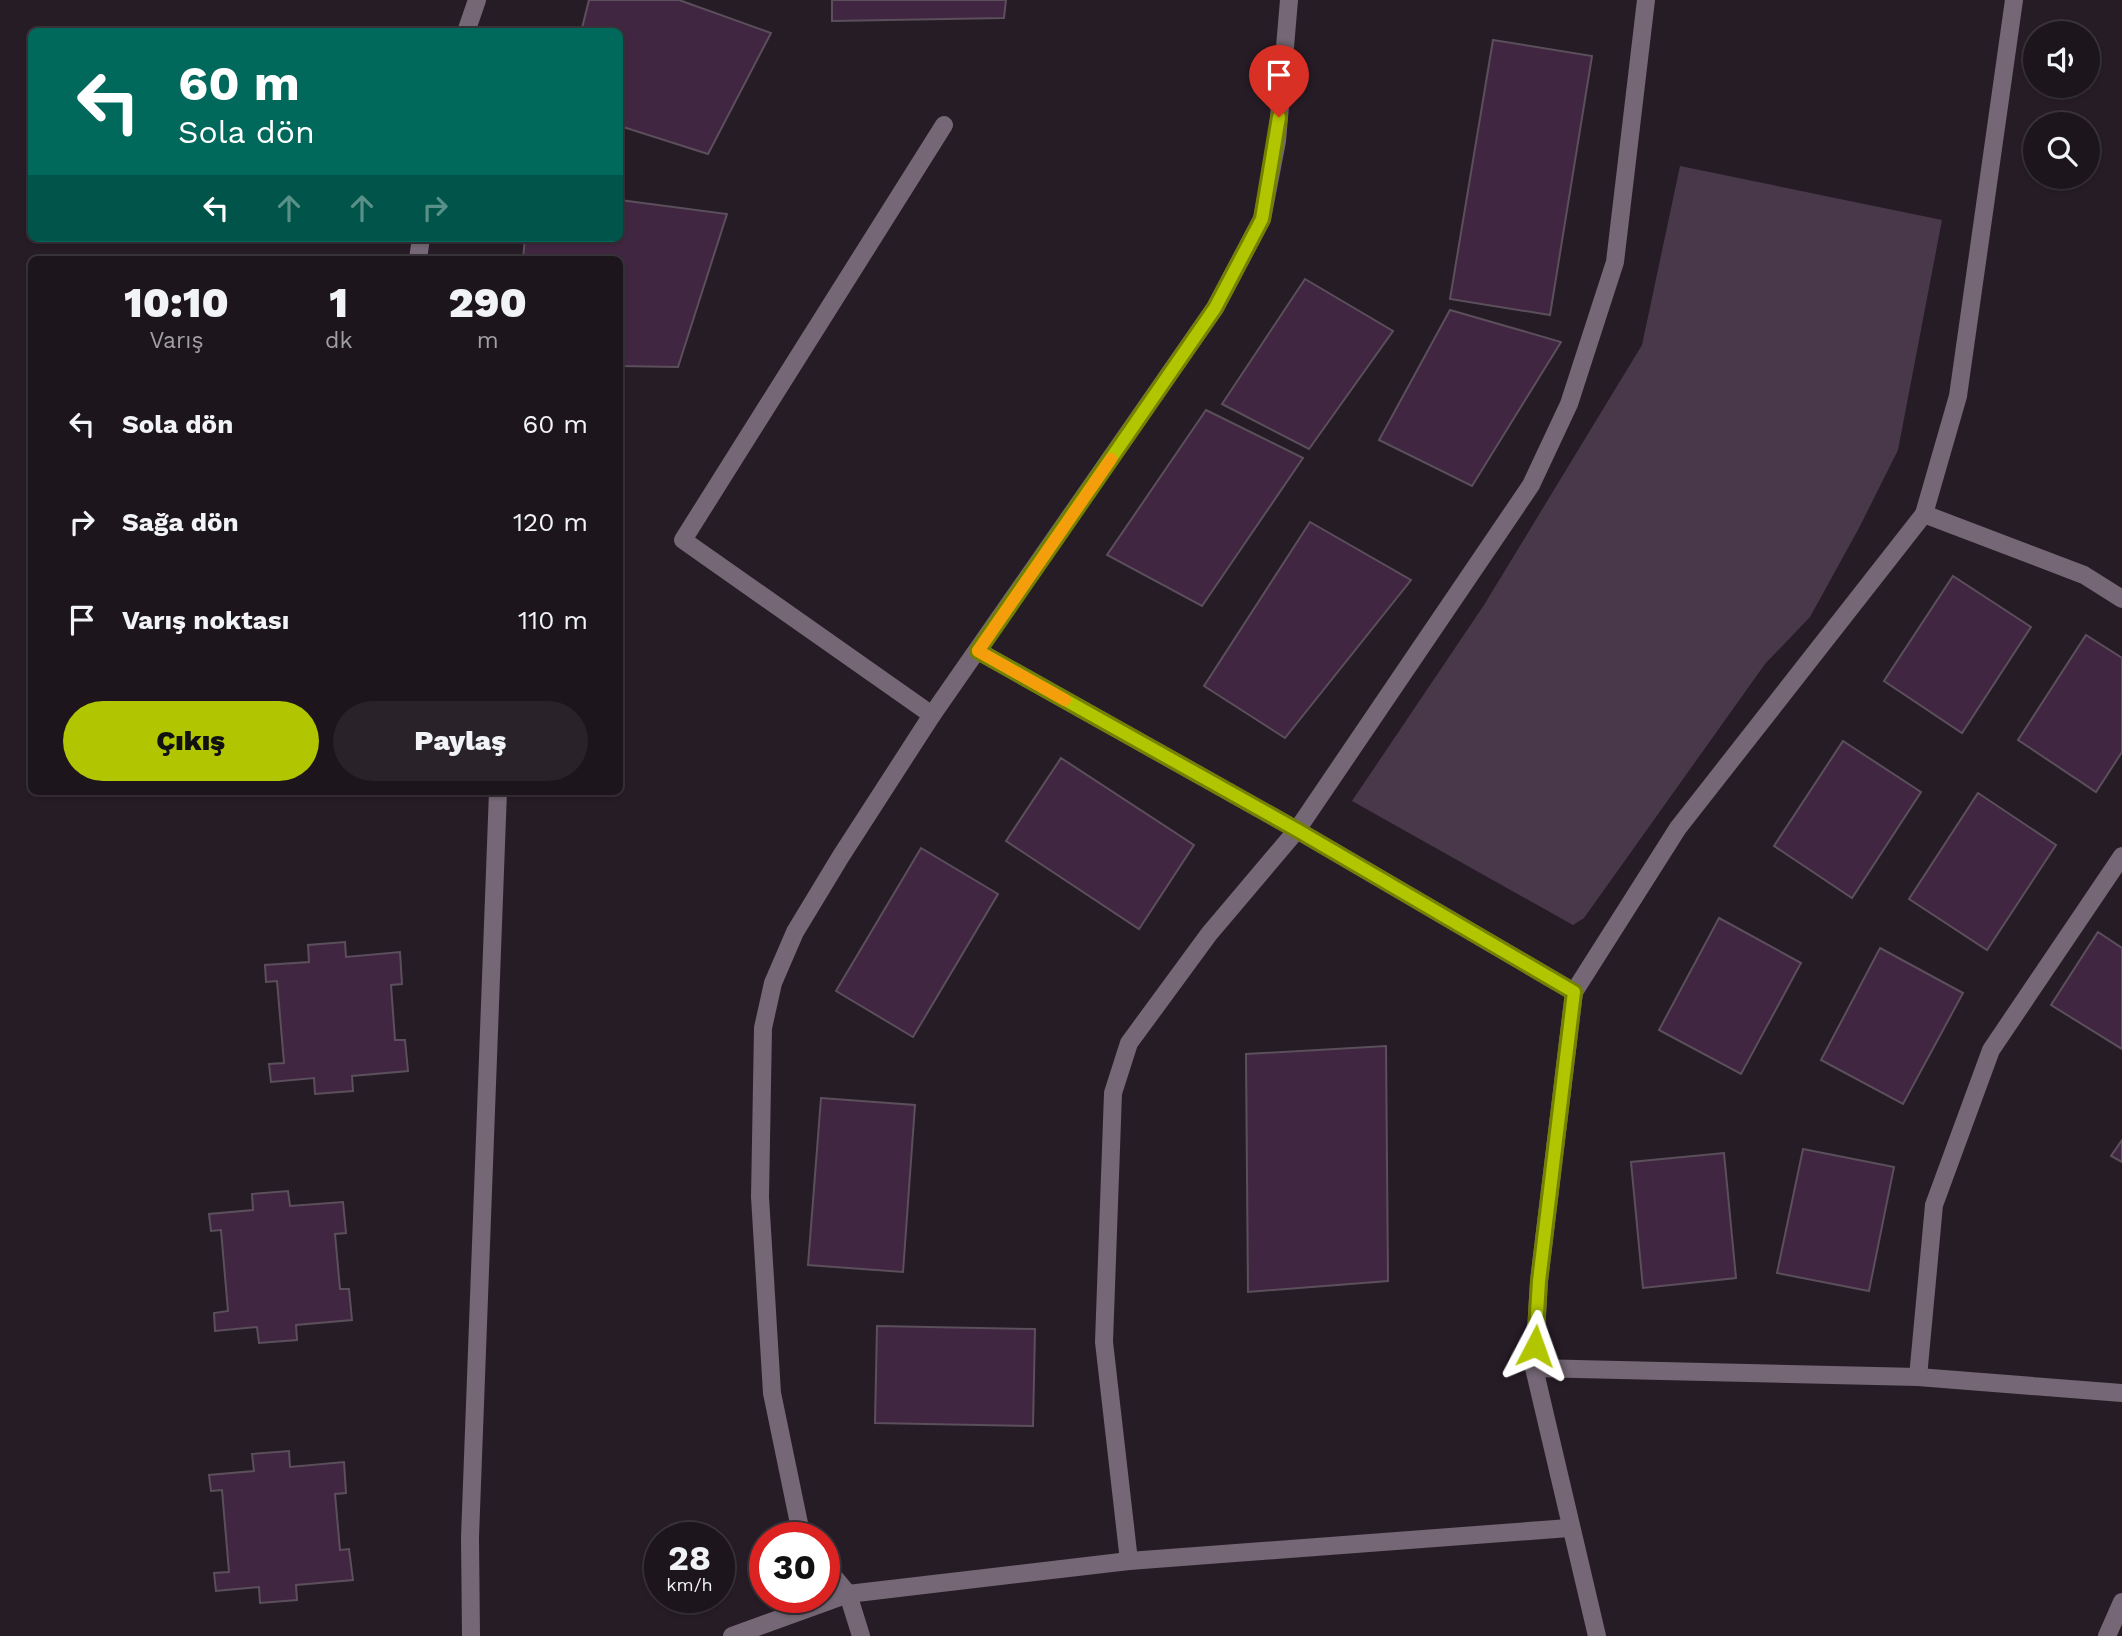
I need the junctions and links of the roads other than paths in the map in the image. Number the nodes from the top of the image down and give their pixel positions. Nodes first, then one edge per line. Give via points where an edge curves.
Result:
1 (477, 0) edge
2 (1289, 0) edge
3 (1646, 0) edge
4 (2014, 0) edge
5 (467, 28) edge
6 (944, 125) dead end
7 (1924, 514) junction
8 (2122, 599) edge
9 (978, 651) junction
10 (932, 715) junction
11 (498, 795) edge
12 (1297, 830) junction
13 (2122, 856) edge
14 (1574, 992) junction
15 (1534, 1368) junction
16 (1918, 1377) junction
17 (2122, 1393) edge
18 (799, 1522) edge
19 (1569, 1528) junction
20 (1129, 1561) junction
21 (840, 1584) edge
22 (848, 1594) junction
23 (2122, 1602) edge
24 (471, 1636) edge
25 (732, 1636) edge
26 (861, 1636) edge
27 (1597, 1636) edge
28 (2107, 1636) edge

1 - 5 street
2 - 9 street via 1277,141 1262,219 1215,308
3 - 12 street via 1615,262 1569,404 1531,485
4 - 7 street via 1958,396
6 - 10 street via 683,540
7 - 8 street via 2084,575
7 - 14 street via 1678,828
9 - 10 street
9 - 12 street
10 - 18 street via 795,932 773,983 763,1028 760,1197 772,1393
11 - 24 street via 470,1537
12 - 14 street
12 - 20 street via 1209,934 1129,1043 1113,1093 1104,1342
13 - 16 street via 1991,1050 1934,1205
14 - 15 street via 1539,1281
15 - 16 street
15 - 19 street
16 - 17 street
19 - 20 street
19 - 27 street
20 - 22 street
21 - 22 street
22 - 25 street
22 - 26 street
23 - 28 street

